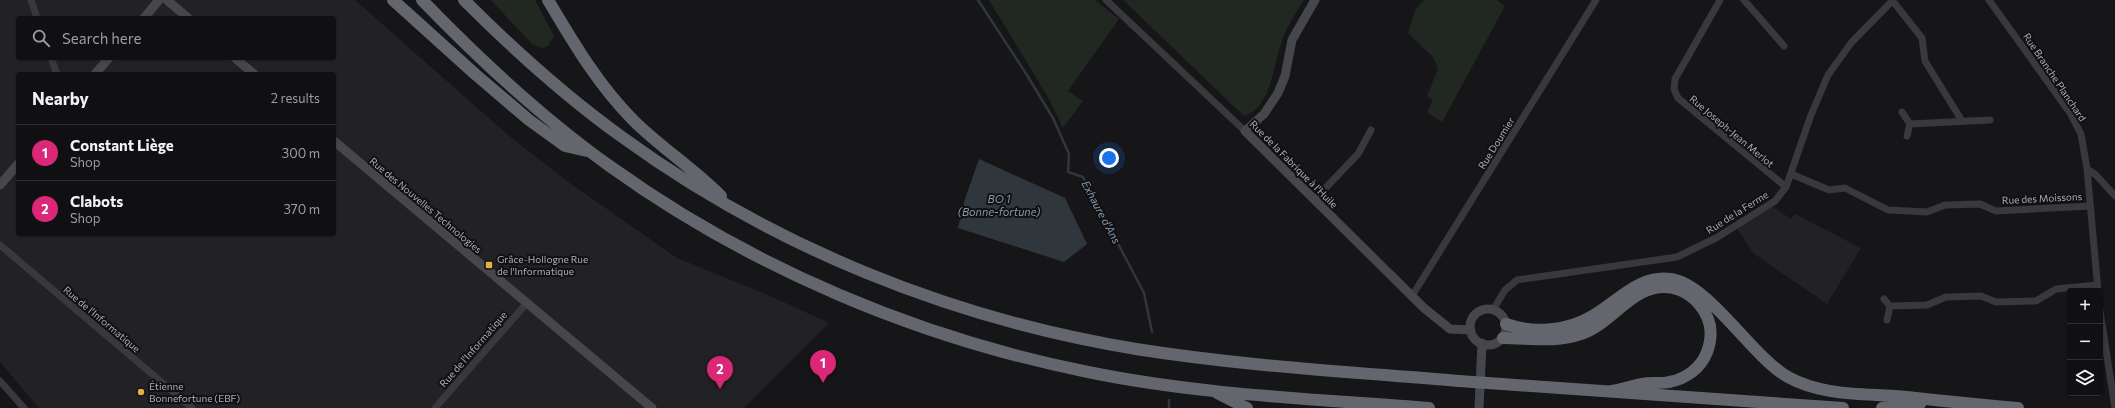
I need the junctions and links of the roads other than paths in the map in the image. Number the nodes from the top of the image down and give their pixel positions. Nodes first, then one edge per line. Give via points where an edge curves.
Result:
1 (31, 0) edge
2 (159, 0) edge
3 (167, 0) edge
4 (393, 0) edge
5 (422, 0) edge
6 (464, 0) edge
7 (548, 0) edge
8 (1106, 0) edge
9 (1315, 0) edge
10 (1596, 0) edge
11 (1720, 0) edge
12 (1744, 0) edge
13 (1892, 0) edge
14 (1989, 0) edge
15 (36, 16) edge
16 (146, 16) edge
17 (186, 16) edge
18 (1784, 46) dead end
19 (52, 60) edge
20 (106, 60) edge
21 (237, 60) edge
22 (55, 72) edge
23 (96, 72) edge
24 (252, 72) edge
25 (1902, 112) dead end
26 (1990, 120) dead end
27 (1962, 121) junction
28 (1910, 124) junction
29 (1371, 130) dead end
30 (1245, 131) junction
31 (1907, 136) dead end
32 (336, 143) edge
33 (592, 153) junction
34 (16, 166) edge
35 (2087, 169) junction
36 (1791, 174) junction
37 (0, 185) edge
38 (1786, 187) junction
39 (2115, 196) edge
40 (1314, 200) junction
41 (2090, 206) junction
42 (731, 207) junction
43 (0, 245) edge
44 (2097, 288) edge
45 (2067, 289) edge
46 (1412, 296) junction
47 (1884, 299) dead end
48 (526, 304) junction
49 (1890, 306) junction
50 (1493, 310) junction
51 (1887, 320) dead end
52 (1506, 324) junction
53 (2102, 324) edge
54 (1471, 330) junction
55 (1503, 338) junction
56 (1482, 343) junction
57 (0, 381) edge
58 (1210, 390) junction
59 (1612, 391) junction
60 (1941, 402) junction
61 (24, 408) edge
62 (192, 408) edge
63 (435, 408) edge
64 (652, 408) edge
65 (1247, 408) edge
66 (1429, 408) edge
67 (1479, 408) edge
68 (1843, 408) edge
69 (1882, 408) edge
70 (2018, 408) edge
71 (2115, 408) edge

1 - 15 street
2 - 16 street
3 - 17 street
4 - 33 highway via 529,120 565,146
5 - 33 highway via 504,81
6 - 42 highway via 512,48 568,96 622,137
7 - 42 highway via 614,100 643,130 704,179
8 - 30 street, Rue de la Fabrique à l'Huile
9 - 30 street via 1292,40 1278,93 1264,114
10 - 46 street, Rue Doumier
11 - 38 street, Rue Joseph-Jean Merlot via 1675,79 1674,88 1678,98
12 - 18 street
13 - 27 street via 1922,38 1925,61
13 - 36 street, Rue de la Ferme via 1851,43 1828,75
14 - 35 street, Rue Branche Planchard via 2070,113 2081,134
19 - 22 street
20 - 23 street
21 - 24 street
25 - 28 street
26 - 27 street
27 - 28 street
28 - 31 street
29 - 40 street via 1358,154
30 - 40 street, Rue de la Fabrique à l'Huile
32 - 48 street, Rue des Nouvelles Technologies
33 - 58 highway via 696,223 773,264 892,316 1014,355 1059,366 1128,379
34 - 37 street
35 - 39 street
35 - 41 street, Rue Branche Planchard
36 - 38 street, Rue de la Ferme
36 - 41 street, Rue des Moissons via 1829,190 1845,188 1888,210 1927,212 1945,205 1973,204 1980,204 1996,211
38 - 50 street, Rue de la Ferme via 1776,201 1716,238 1677,257 1517,280 1505,290
40 - 46 street, Rue de la Fabrique à l'Huile
41 - 44 street, Rue Branche Planchard
42 - 59 highway, bridge via 796,241 864,272 946,304 1012,323 1127,347 1207,359 1459,381
43 - 62 street, Rue de l'Informatique
45 - 49 street via 2056,289 2036,301 1996,302 1981,296 1939,299 1927,305
46 - 54 street, Rue de la Fabrique à l'Huile via 1450,329
47 - 49 street
48 - 63 street, Rue de l'Informatique
48 - 64 street, Rue des Nouvelles Technologies
49 - 51 street
50 - 52 street via 1500,314
50 - 54 street via 1476,314 1472,319
52 - 55 street
52 - 60 highway via 1531,330 1562,328 1593,316 1647,280 1671,279 1683,283 1700,295 1772,365 1804,385 1838,392
53 - 71 street
54 - 56 street
55 - 56 street via 1494,343
55 - 59 highway via 1568,338 1583,334 1640,293 1659,286 1674,288 1698,302 1705,312 1711,334 1705,358 1697,368 1682,378 1668,382
56 - 67 street
57 - 61 street
58 - 65 highway
58 - 66 highway
59 - 68 highway
60 - 69 highway
60 - 70 highway

